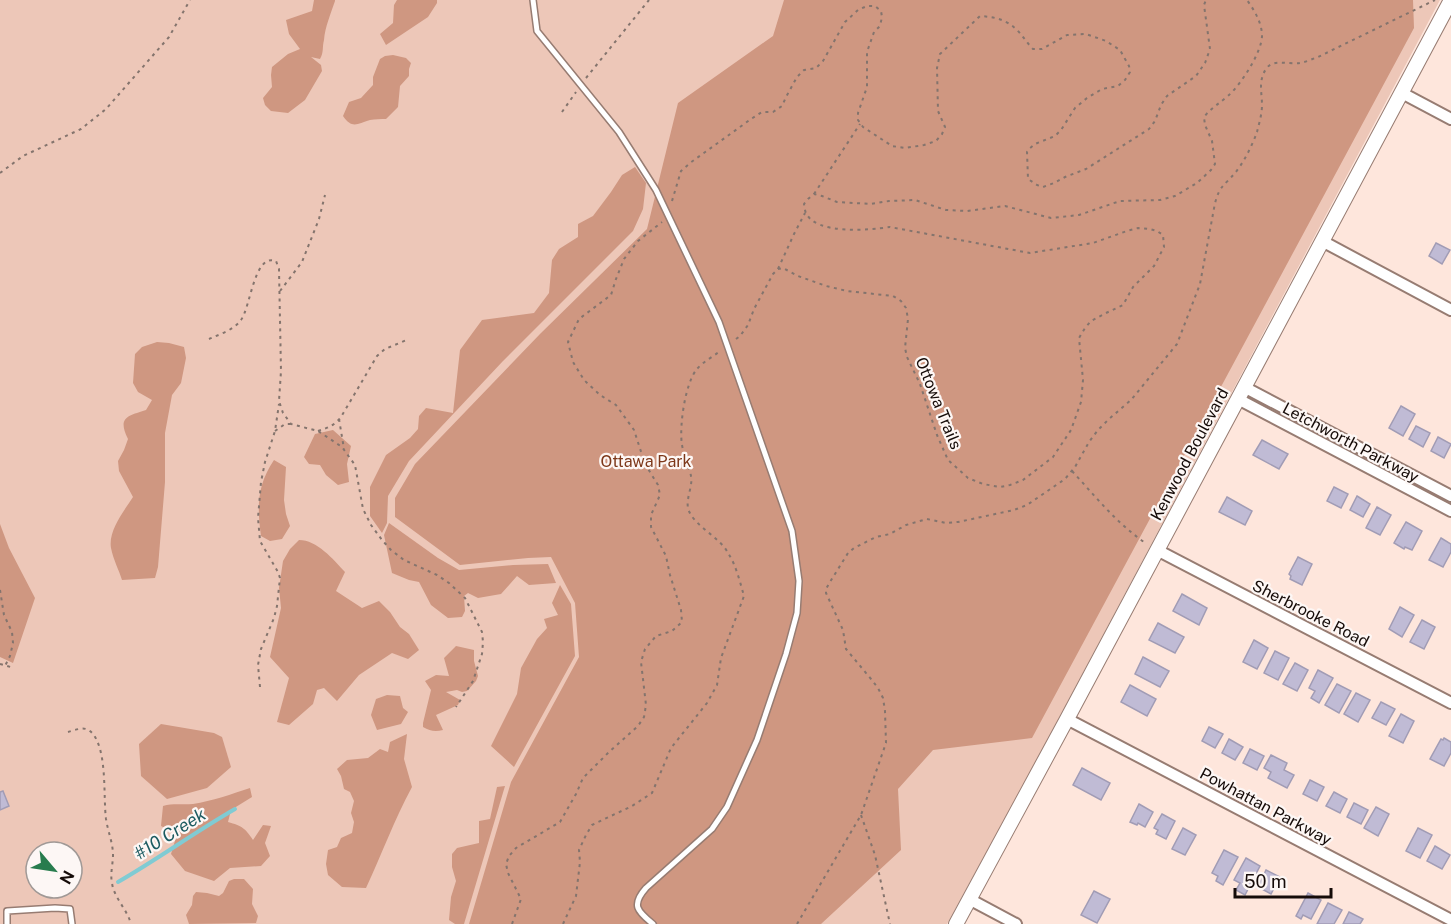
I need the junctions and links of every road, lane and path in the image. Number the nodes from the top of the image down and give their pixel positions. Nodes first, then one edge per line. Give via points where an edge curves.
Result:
1 (190, 0) edge
2 (533, 0) edge
3 (649, 0) edge
4 (1206, 0) edge
5 (1247, 0) edge
6 (1435, 0) edge
7 (1451, 0) edge
8 (581, 85) junction
9 (1402, 93) junction
10 (562, 112) dead end
11 (1451, 119) edge
12 (860, 124) junction
13 (0, 173) edge
14 (814, 194) junction
15 (325, 195) dead end
16 (805, 213) junction
17 (668, 214) junction
18 (1322, 242) junction
19 (778, 269) junction
20 (279, 292) junction
21 (1451, 310) edge
22 (209, 339) dead end
23 (409, 339) dead end
24 (727, 346) junction
25 (1241, 393) junction
26 (279, 401) junction
27 (339, 419) junction
28 (291, 424) junction
29 (275, 431) junction
30 (318, 431) junction
31 (344, 450) junction
32 (1072, 471) junction
33 (1451, 496) edge
34 (1451, 511) edge
35 (1157, 550) junction
36 (0, 590) edge
37 (0, 664) edge
38 (5, 666) junction
39 (14, 668) dead end
40 (260, 687) dead end
41 (1451, 703) edge
42 (456, 707) dead end
43 (1067, 719) junction
44 (68, 732) dead end
45 (861, 815) junction
46 (969, 899) junction
47 (1451, 920) edge
48 (8, 924) edge
49 (72, 924) edge
50 (131, 924) edge
51 (512, 924) edge
52 (563, 924) edge
53 (653, 924) edge
54 (797, 924) edge
55 (890, 924) edge
56 (956, 924) edge
57 (1016, 924) edge

1 - 13 path via 169,37 106,109 81,129 23,156
2 - 8 lane via 537,31
3 - 8 path
4 - 12 path via 1210,49 1196,76 1167,96 1149,129 1086,169 1043,187 1028,179 1029,148 1054,136 1074,108 1102,89 1118,86 1130,72 1120,50 1106,41 1086,34 1067,35 1042,49 1033,49 1007,22 980,16 940,54 938,111 945,127 936,141 905,148 892,146
5 - 14 path via 1260,22 1262,37 1257,54 1230,94 1204,117 1215,164 1197,183 1175,196 1120,201 1079,215 1051,218 1005,206 946,210 915,200 837,202
6 - 32 path via 1317,57 1297,64 1274,63 1266,69 1261,81 1262,105 1256,133 1235,173 1219,191 1200,284 1177,344 1131,400 1098,430
7 - 9 street, Kenwood Boulevard
8 - 10 path
8 - 17 lane via 619,132
9 - 11 street
9 - 18 street, Kenwood Boulevard
12 - 14 path
12 - 17 path via 858,113 867,87 867,52 882,17 874,6 858,10 845,21 823,61 797,77 782,106 751,119 681,171
14 - 16 path via 804,204
15 - 20 path via 302,261
16 - 19 path
16 - 19 path, Ottowa Trails via 823,226 874,230 890,227 1030,253 1093,243 1138,228 1163,235 1164,247 1155,266 1133,287 1123,305 1091,321 1079,338 1081,402 1071,430 1053,457 1023,480 1000,487 968,478 948,460 907,357 908,319 901,301 892,296 826,286
17 - 24 lane
17 - 51 path via 638,241 624,259 611,296 579,319 568,342 573,363 584,380 616,405 634,430 645,464 658,485 660,495 651,515 651,527 666,556 682,622 672,631 656,636 645,650 641,662 646,705 638,726 583,778 560,822 509,856 508,873 521,899
18 - 21 street
18 - 25 street, Kenwood Boulevard
19 - 24 path via 748,325
20 - 22 path via 276,261 265,261 241,320
20 - 26 path
23 - 27 path via 377,356
24 - 52 path via 708,359 692,378 681,442 692,479 688,509 728,552 744,596 721,658 717,685 671,748 652,793 592,825 586,835 579,849 576,896
24 - 53 lane via 792,531 799,581 797,613 757,740 727,807 712,829 637,898 637,907
25 - 33 street, Letchworth Parkway
25 - 34 street, Letchworth Parkway
25 - 35 street, Kenwood Boulevard
26 - 28 path
26 - 29 path
27 - 30 path
27 - 31 path
28 - 29 path
28 - 30 path
29 - 40 path via 261,482 258,518 260,541 280,578 274,618 259,657
30 - 31 path
31 - 42 path via 355,465 363,509 382,540 404,560 449,583 465,598 482,633 482,654 473,681
32 - 35 path via 1127,529
32 - 45 path via 1039,498 1014,510 958,522 927,519 876,537 854,548 830,582 826,593 843,630 846,650 878,688 885,711 886,743
35 - 41 street, Sherbrooke Road
35 - 43 street, Kenwood Boulevard
36 - 38 path via 13,643
37 - 38 path
38 - 39 path
43 - 46 street, Kenwood Boulevard
43 - 47 street, Powhattan Parkway
44 - 50 path via 89,730 100,748 106,820 113,847 112,884
45 - 54 path
45 - 55 path via 875,855
46 - 56 street, Kenwood Boulevard
46 - 57 street
48 - 49 lane via 7,911 55,908 70,909

